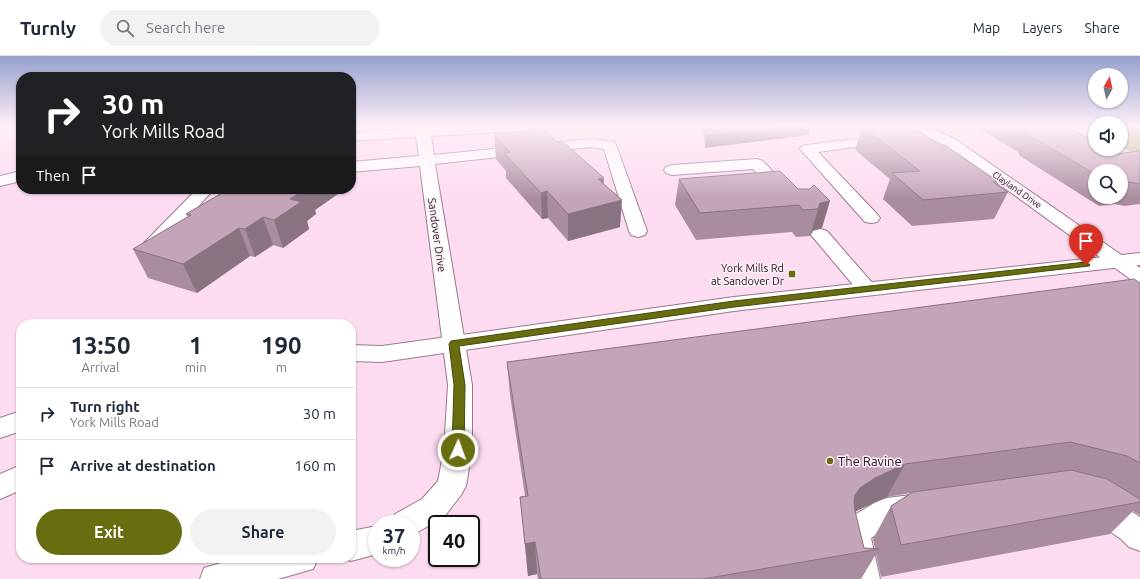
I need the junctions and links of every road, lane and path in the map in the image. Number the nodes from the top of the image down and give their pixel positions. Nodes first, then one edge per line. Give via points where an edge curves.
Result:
1 (426, 150) edge
2 (524, 150) edge
3 (612, 150) edge
4 (808, 150) edge
5 (962, 150) edge
6 (427, 161) junction
7 (356, 167) edge
8 (672, 170) dead end
9 (16, 177) edge
10 (0, 181) edge
11 (201, 194) edge
12 (792, 204) edge
13 (871, 218) dead end
14 (638, 231) dead end
15 (820, 235) dead end
16 (145, 253) edge
17 (1140, 259) edge
18 (1118, 261) junction
19 (1140, 277) edge
20 (867, 289) junction
21 (454, 344) junction
22 (356, 353) edge
23 (382, 354) junction
24 (356, 366) edge
25 (16, 423) edge
26 (0, 428) edge
27 (16, 470) edge
28 (0, 475) edge
29 (16, 479) edge
30 (0, 487) edge
31 (1072, 496) edge
32 (942, 504) edge
33 (420, 516) edge
34 (1140, 537) edge
35 (368, 542) edge
36 (356, 545) edge
37 (282, 563) edge
38 (216, 579) edge
39 (864, 579) edge

1 - 6 main road, Sandover Drive
2 - 6 main road
3 - 14 main road
4 - 13 main road
5 - 18 main road, Clayland Drive
6 - 7 main road
6 - 21 main road, Sandover Drive
8 - 12 main road via 757,164
9 - 10 main road
11 - 16 main road
15 - 20 main road
17 - 18 main road
18 - 19 main road, Clayland Drive
18 - 20 main road
20 - 21 main road via 734,304
21 - 23 main road
21 - 33 main road, Sandover Drive via 460,390 458,450 451,486 433,508
22 - 23 main road
23 - 24 main road
25 - 26 main road
27 - 28 main road
29 - 30 main road
31 - 34 main road via 1086,499
32 - 39 main road via 887,511 854,532
35 - 36 main road
37 - 38 main road

